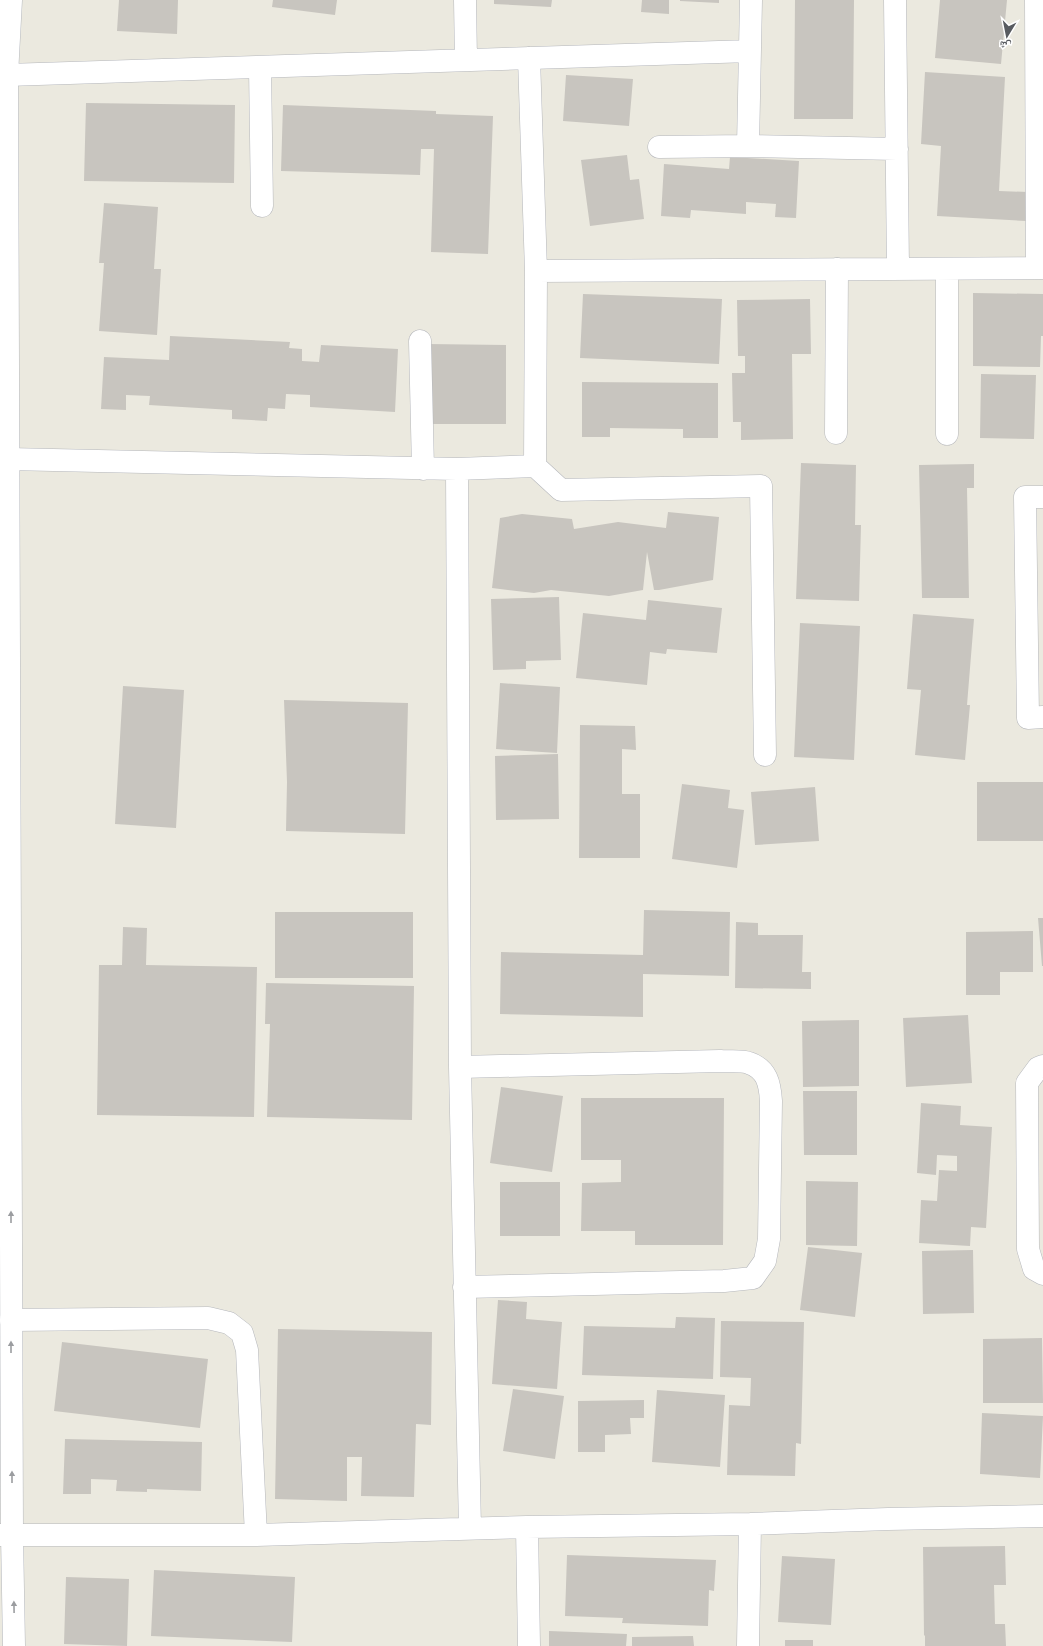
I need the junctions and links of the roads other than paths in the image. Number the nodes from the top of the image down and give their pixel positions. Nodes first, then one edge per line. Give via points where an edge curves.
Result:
1 (11, 0) edge
2 (465, 0) edge
3 (751, 0) edge
4 (895, 0) edge
5 (1036, 0) edge
6 (750, 51) junction
7 (530, 58) junction
8 (466, 60) junction
9 (260, 67) junction
10 (7, 75) junction
11 (748, 146) junction
12 (659, 147) dead end
13 (897, 149) junction
14 (262, 206) dead end
15 (1040, 268) edge
16 (837, 269) junction
17 (898, 269) junction
18 (947, 269) junction
19 (536, 271) junction
20 (420, 341) dead end
21 (836, 433) dead end
22 (947, 434) dead end
23 (8, 459) junction
24 (535, 466) junction
25 (423, 469) junction
26 (457, 470) junction
27 (1043, 496) edge
28 (1043, 718) edge
29 (765, 755) dead end
30 (1043, 1066) edge
31 (460, 1067) junction
32 (1043, 1274) edge
33 (464, 1287) junction
34 (11, 1320) junction
35 (1043, 1516) edge
36 (750, 1524) junction
37 (527, 1527) junction
38 (470, 1528) junction
39 (6, 1535) edge
40 (256, 1535) junction
41 (14, 1646) edge
42 (529, 1646) edge
43 (748, 1646) edge

1 - 10 street
2 - 8 street
3 - 6 street
4 - 13 street
5 - 15 street
6 - 7 street
6 - 11 street
7 - 8 street
7 - 19 street
8 - 9 street
9 - 10 street
9 - 14 street
10 - 23 street
11 - 12 street
11 - 13 street
13 - 17 street
15 - 18 street
16 - 17 street
16 - 19 street
16 - 21 street
17 - 18 street
18 - 22 street
19 - 24 street
20 - 25 street
23 - 25 street
34 -> 23 street
24 - 26 street
24 - 29 street via 561,490 761,486
25 - 26 street
26 - 31 street
27 - 28 street via 1025,497 1028,718
30 - 32 street via 1038,1068 1028,1083 1028,1249 1034,1269
31 - 33 street
31 - 33 street via 748,1062 762,1071 770,1083 771,1101 769,1239 765,1261 753,1278 724,1281
33 - 38 street
39 -> 34 street
34 - 40 street via 208,1318 229,1323 242,1333 247,1350
35 - 36 street
36 - 37 street
36 - 43 street
37 - 38 street
37 - 42 street
38 - 40 street
39 - 40 street
41 -> 39 street

